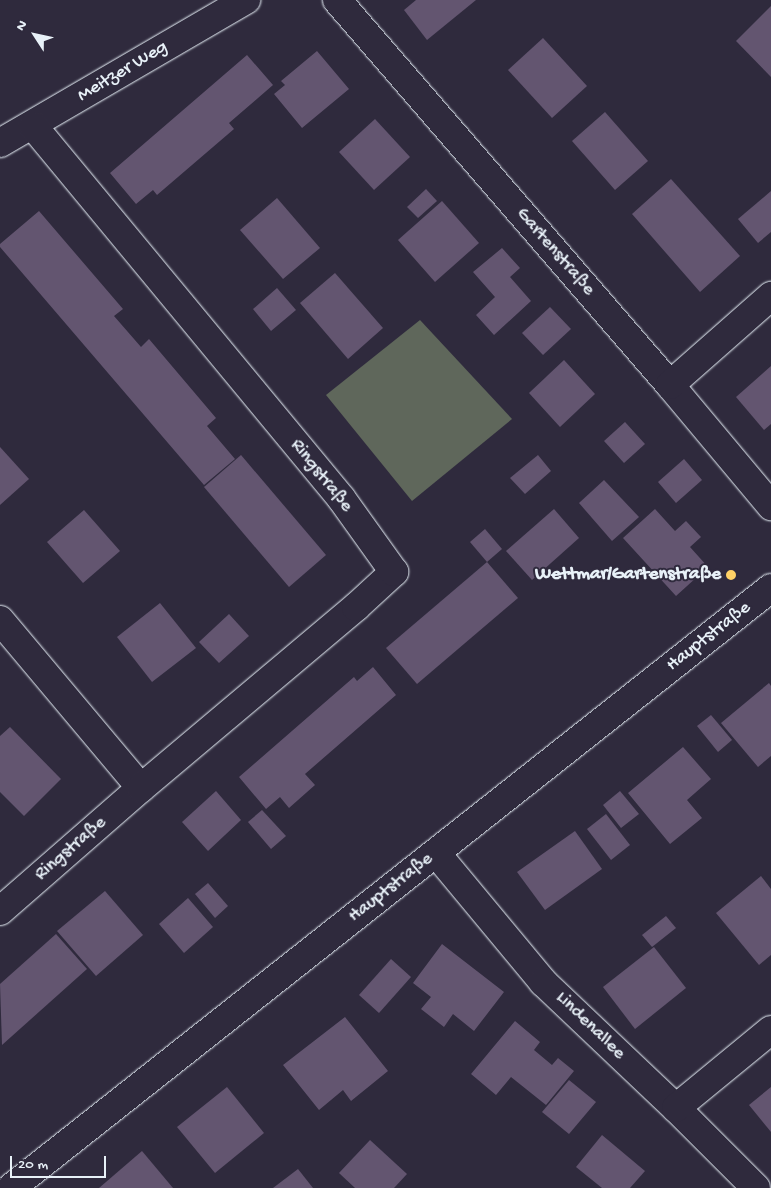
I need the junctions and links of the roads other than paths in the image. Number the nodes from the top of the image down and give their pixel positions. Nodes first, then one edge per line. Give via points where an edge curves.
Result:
1 (246, 0) edge
2 (336, 0) edge
3 (33, 126) junction
4 (0, 143) edge
5 (771, 296) edge
6 (670, 385) junction
7 (771, 506) edge
8 (771, 588) edge
9 (0, 620) edge
10 (141, 788) junction
11 (436, 853) junction
12 (0, 911) edge
13 (771, 1030) edge
14 (676, 1108) junction
15 (11, 1188) edge
16 (756, 1188) edge

1 - 3 street, Meitzer Weg
2 - 6 street, Gartenstraße
3 - 4 street, Meitzer Weg
3 - 10 street, Ringstraße via 341,498 394,572
5 - 6 street
6 - 7 street, Gartenstraße
8 - 11 street, Hauptstraße
9 - 10 street
10 - 12 street, Ringstraße
11 - 14 street, Lindenallee via 544,982
11 - 15 street, Hauptstraße
13 - 14 street
14 - 16 street, Lindenallee

